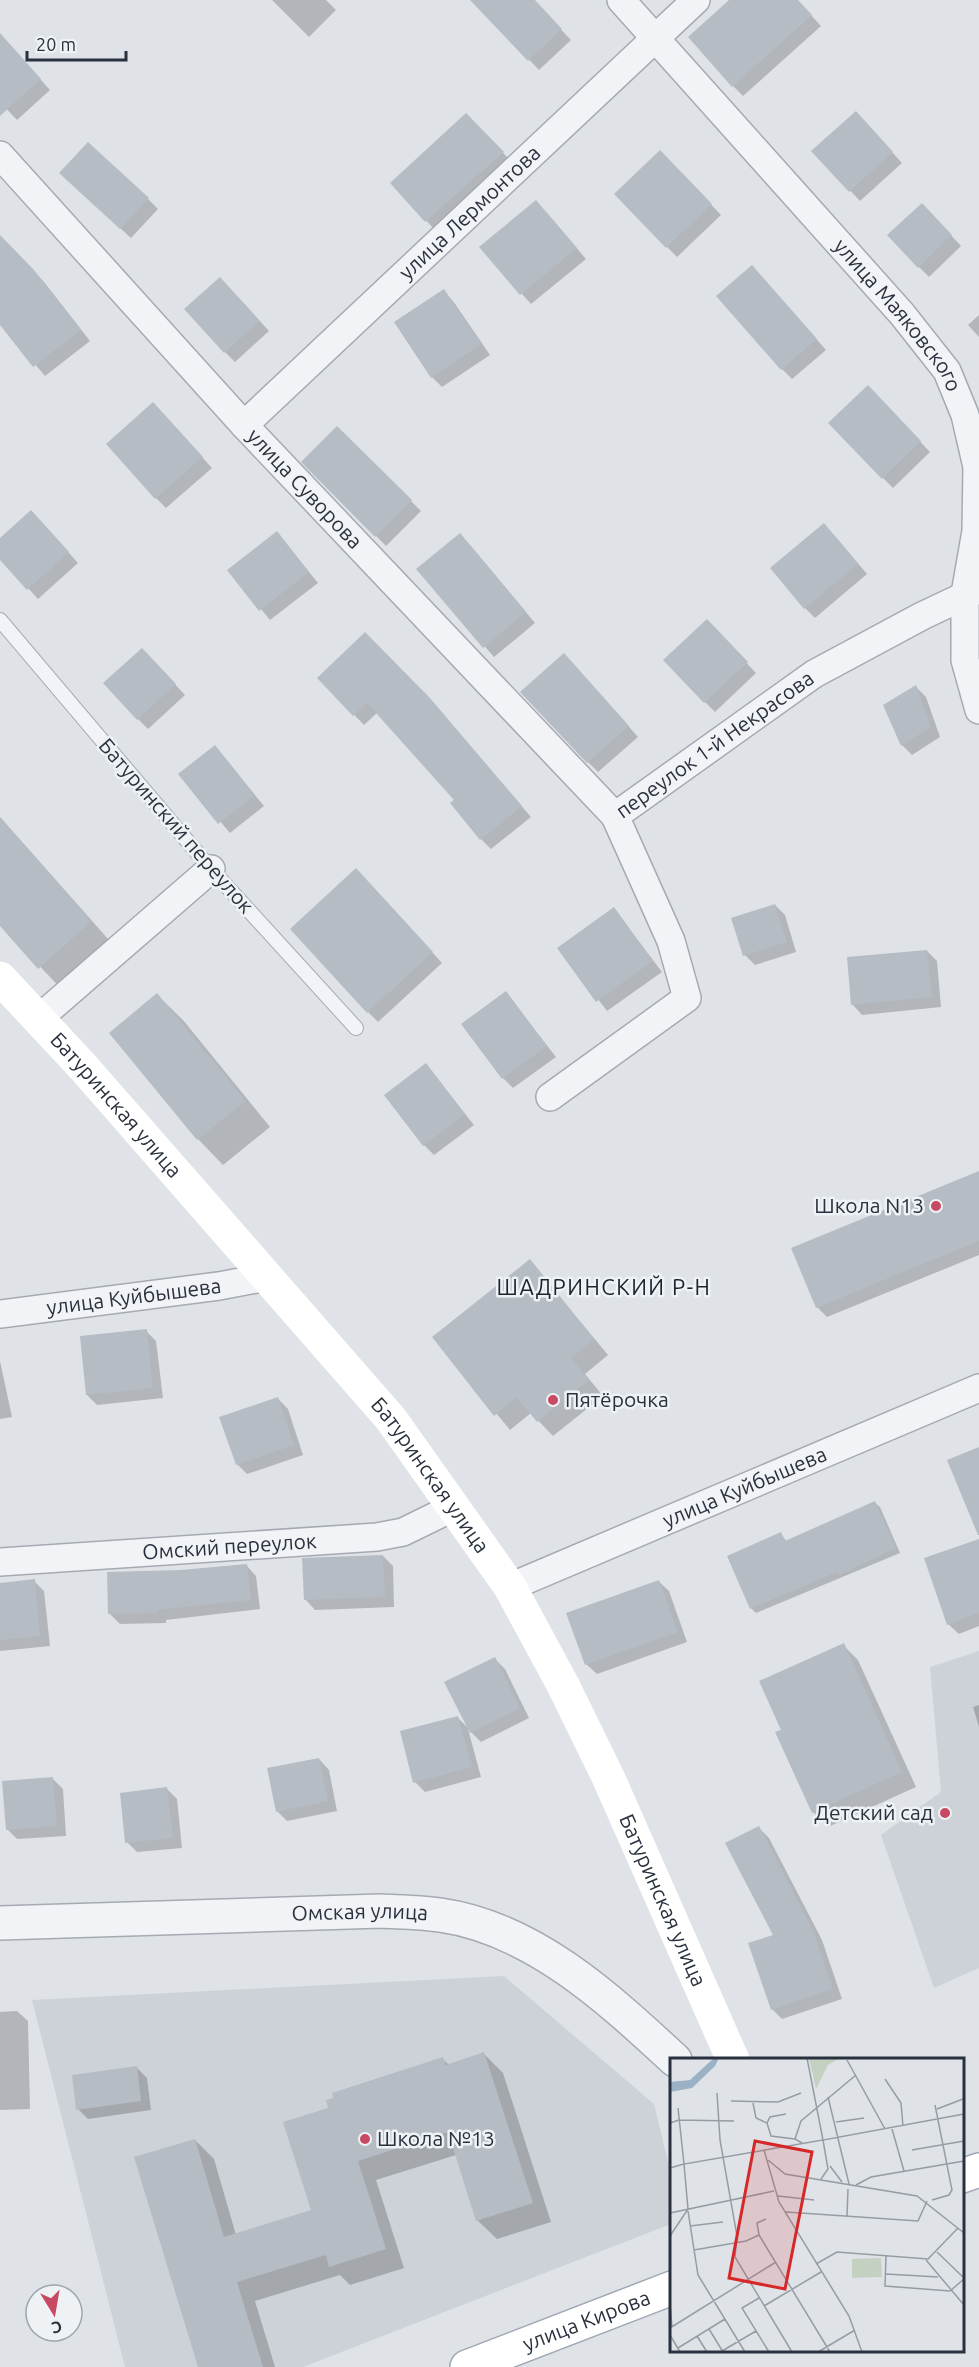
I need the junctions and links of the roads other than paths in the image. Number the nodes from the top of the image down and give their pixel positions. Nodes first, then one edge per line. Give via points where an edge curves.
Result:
1 (621, 0) edge
2 (696, 0) edge
3 (656, 38) junction
4 (0, 155) edge
5 (244, 424) junction
6 (972, 591) edge
7 (0, 620) edge
8 (979, 710) edge
9 (615, 816) junction
10 (211, 869) junction
11 (0, 978) edge
12 (38, 1019) junction
13 (356, 1028) dead end
14 (550, 1097) dead end
15 (267, 1277) junction
16 (0, 1314) edge
17 (979, 1388) edge
18 (453, 1507) junction
19 (0, 1562) edge
20 (510, 1587) junction
21 (0, 1923) edge
22 (673, 2058) edge
23 (732, 2058) edge
24 (979, 2169) edge
25 (964, 2176) edge
26 (670, 2289) edge
27 (467, 2367) edge

1 - 3 street, улица Маяковского
2 - 3 street, улица Лермонтова
3 - 5 street, улица Лермонтова
3 - 6 street, улица Маяковского via 902,314 946,371 965,415 977,467
4 - 5 street, улица Суворова
5 - 9 street, улица Суворова
6 - 8 street, улица Маяковского via 965,660
6 - 9 street, переулок 1-й Некрасова via 814,674
7 - 10 lane, Батуринский переулок
9 - 14 street, переулок 1-й Некрасова via 671,941 687,998
10 - 12 street
10 - 13 lane, Батуринский переулок
11 - 12 main road, Батуринская улица
12 - 15 main road, Батуринская улица
15 - 16 street, улица Куйбышева
15 - 18 main road, Батуринская улица via 391,1419
17 - 20 street, улица Куйбышева
18 - 19 street, Омский переулок via 403,1532 376,1537
18 - 20 main road, Батуринская улица
20 - 23 main road, Батуринская улица via 609,1779
21 - 22 street, Омская улица via 381,1911 442,1915 501,1932 539,1953 610,2000
24 - 25 main road
26 - 27 main road, улица Кирова

